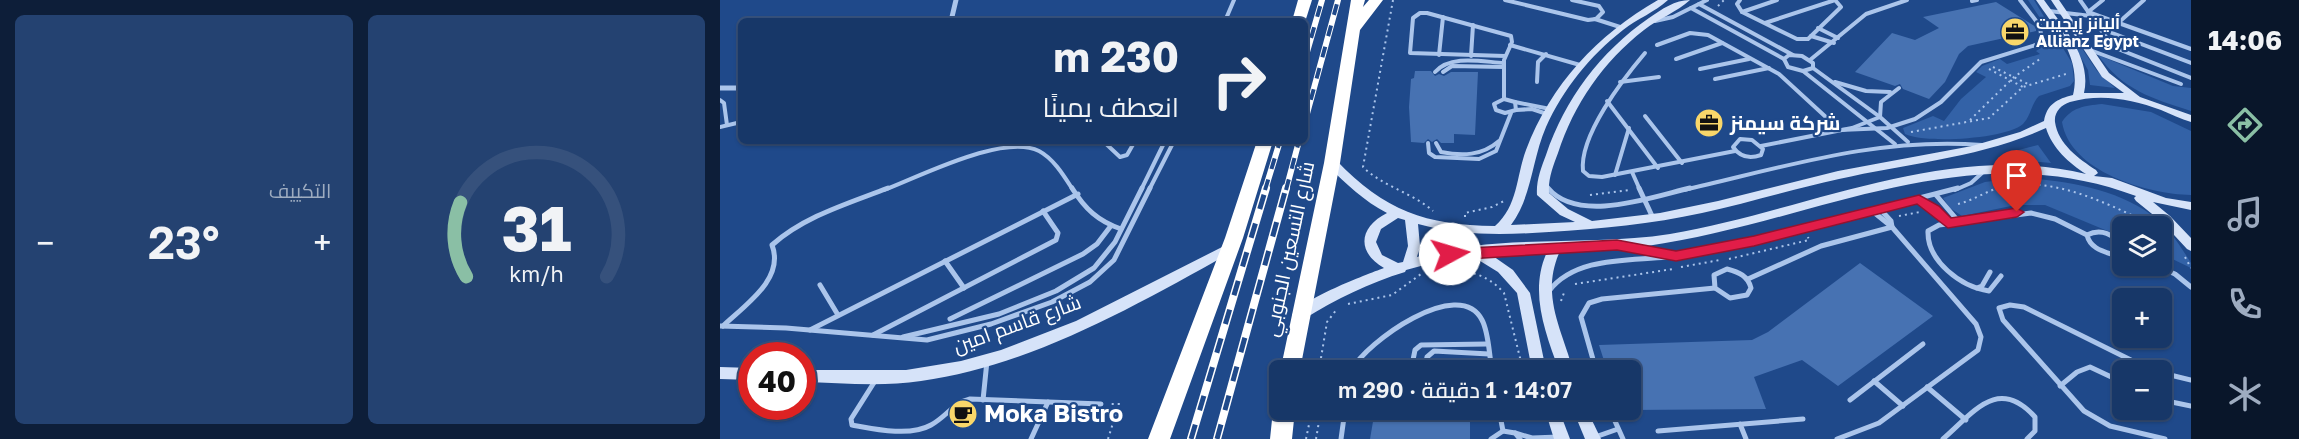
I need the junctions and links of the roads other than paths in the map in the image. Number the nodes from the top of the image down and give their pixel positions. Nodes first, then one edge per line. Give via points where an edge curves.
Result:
1 (956, 0) edge
2 (1234, 0) edge
3 (1305, 0) edge
4 (1358, 0) edge
5 (1376, 0) edge
6 (1505, 0) edge
7 (1572, 0) edge
8 (1664, 0) edge
9 (1707, 0) edge
10 (1740, 0) edge
11 (1777, 0) edge
12 (1907, 0) edge
13 (2020, 0) edge
14 (2040, 0) edge
15 (2055, 0) edge
16 (2080, 0) edge
17 (2103, 0) edge
18 (2144, 0) edge
19 (1689, 4) edge
20 (1699, 4) junction
21 (2047, 11) junction
22 (1742, 12) junction
23 (2063, 12) junction
24 (2090, 14) junction
25 (1637, 16) junction
26 (1443, 17) junction
27 (952, 18) edge
28 (1226, 18) edge
29 (1300, 18) edge
30 (1595, 20) junction
31 (1650, 21) junction
32 (1765, 23) junction
33 (2118, 23) junction
34 (1473, 25) junction
35 (1620, 27) junction
36 (1818, 28) junction
37 (2099, 28) junction
38 (1351, 31) junction
39 (1811, 36) junction
40 (1838, 38) junction
41 (1722, 43) junction
42 (1834, 43) junction
43 (1510, 45) junction
44 (1657, 45) dead end
45 (2087, 49) junction
46 (2191, 49) edge
47 (1645, 53) dead end
48 (1545, 54) junction
49 (1439, 55) junction
50 (1793, 55) junction
51 (1471, 56) junction
52 (1505, 56) junction
53 (1676, 59) dead end
54 (1749, 59) junction
55 (1784, 59) junction
56 (1810, 60) junction
57 (2191, 63) edge
58 (1504, 65) junction
59 (1580, 65) junction
60 (1769, 68) junction
61 (1813, 68) junction
62 (1700, 69) dead end
63 (1803, 71) junction
64 (1435, 72) dead end
65 (1443, 72) dead end
66 (1659, 77) dead end
67 (2191, 78) edge
68 (1715, 79) dead end
69 (1830, 81) junction
70 (1537, 82) dead end
71 (1620, 82) junction
72 (2181, 84) dead end
73 (720, 88) edge
74 (738, 88) edge
75 (1899, 88) dead end
76 (1890, 92) junction
77 (2078, 96) junction
78 (1504, 99) junction
79 (720, 100) edge
80 (1607, 101) junction
81 (2144, 101) junction
82 (1515, 102) junction
83 (1516, 110) junction
84 (722, 111) edge
85 (1549, 112) junction
86 (1511, 113) junction
87 (1645, 116) dead end
88 (1880, 117) junction
89 (2191, 119) edge
90 (1870, 122) junction
91 (738, 123) edge
92 (2048, 123) junction
93 (727, 125) junction
94 (720, 127) edge
95 (1629, 128) junction
96 (1893, 128) junction
97 (1840, 130) junction
98 (1880, 130) junction
99 (1499, 141) junction
100 (1908, 142) junction
101 (1428, 143) dead end
102 (1436, 143) dead end
103 (1032, 144) edge
104 (1106, 144) edge
105 (1134, 144) edge
106 (1164, 144) edge
107 (1173, 144) edge
108 (1264, 144) edge
109 (1896, 144) junction
110 (1761, 146) junction
111 (1985, 146) junction
112 (1735, 151) junction
113 (1682, 163) junction
114 (1332, 164) junction
115 (1658, 168) junction
116 (1985, 170) junction
117 (1632, 172) junction
118 (1615, 175) junction
119 (1544, 178) junction
120 (2114, 185) junction
121 (2132, 192) junction
122 (1077, 194) junction
123 (1936, 195) junction
124 (1645, 199) junction
125 (1919, 199) junction
126 (2191, 206) edge
127 (1879, 208) junction
128 (1871, 210) junction
129 (1043, 212) junction
130 (1398, 213) junction
131 (1411, 218) junction
132 (1653, 218) junction
133 (1959, 222) junction
134 (1948, 223) junction
135 (1590, 225) junction
136 (1110, 227) junction
137 (1892, 227) junction
138 (1121, 229) junction
139 (1498, 230) junction
140 (2087, 234) junction
141 (2112, 237) edge
142 (1617, 245) junction
143 (2191, 246) edge
144 (1230, 249) junction
145 (1555, 249) junction
146 (1474, 252) junction
147 (2112, 254) edge
148 (1676, 256) junction
149 (945, 261) junction
150 (1404, 268) junction
151 (1990, 272) dead end
152 (2172, 273) edge
153 (2001, 276) dead end
154 (1748, 279) junction
155 (820, 285) dead end
156 (2191, 287) edge
157 (964, 288) junction
158 (1715, 288) junction
159 (1974, 289) junction
160 (1547, 308) junction
161 (838, 315) junction
162 (1299, 316) junction
163 (950, 319) dead end
164 (722, 326) edge
165 (810, 330) junction
166 (873, 335) junction
167 (901, 338) junction
168 (1487, 344) junction
169 (1923, 344) dead end
170 (1489, 354) junction
171 (988, 359) junction
172 (2126, 359) edge
173 (1291, 360) edge
174 (1359, 360) edge
175 (1413, 360) edge
176 (1426, 360) edge
177 (1490, 360) edge
178 (1537, 360) edge
179 (1563, 360) edge
180 (1593, 360) edge
181 (720, 373) edge
182 (738, 374) edge
183 (2172, 375) edge
184 (2112, 376) edge
185 (816, 377) edge
186 (876, 379) junction
187 (2191, 380) edge
188 (1874, 381) junction
189 (2060, 386) junction
190 (1927, 387) junction
191 (983, 400) junction
192 (1850, 400) dead end
193 (1048, 402) junction
194 (2172, 402) edge
195 (1101, 404) road end
196 (1903, 406) junction
197 (2191, 406) edge
198 (1803, 419) dead end
199 (1283, 420) edge
200 (1344, 420) edge
201 (1501, 420) edge
202 (1556, 420) edge
203 (1584, 420) edge
204 (1614, 420) edge
205 (1966, 420) junction
206 (1740, 424) junction
207 (1618, 429) junction
208 (1503, 431) junction
209 (1658, 432) dead end
210 (1515, 434) junction
211 (1562, 438) edge
212 (1031, 439) edge
213 (1159, 439) edge
214 (1281, 439) edge
215 (1341, 439) edge
216 (1491, 439) edge
217 (1520, 439) edge
218 (1592, 439) edge
219 (1623, 439) edge
220 (1746, 439) edge
221 (1837, 439) edge
222 (1943, 439) edge
223 (2027, 439) edge
224 (2165, 439) edge

1 - 27 street
2 - 28 lane
3 - 29 highway
4 - 38 highway, شارع التسعين الجنوبي
5 - 38 highway
6 - 30 lane
7 - 30 lane via 1602,8 1604,12
8 - 25 street
9 - 20 lane
10 - 22 lane via 1737,4
11 - 22 lane
12 - 40 lane via 1870,11
13 - 96 lane via 2031,12 2044,40 2035,47 1980,62 1928,113
14 - 21 street
15 - 23 street
16 - 24 lane
17 - 24 lane
18 - 33 lane
19 - 20 lane
19 - 31 street
19 - 55 lane
20 - 50 lane
21 - 23 lane
21 - 77 street via 2080,68
22 - 32 lane
23 - 24 lane
23 - 45 street
24 - 33 lane
24 - 37 lane
25 - 31 street
25 - 35 street
26 - 34 lane
26 - 49 lane
26 - 49 lane via 1424,13 1414,16 1408,50
30 - 35 lane
31 - 119 street via 1621,44 1585,87 1564,123
32 - 36 lane via 1837,1 1840,8
32 - 39 lane via 1799,39
33 - 46 lane
34 - 43 lane via 1508,34 1513,39
34 - 51 lane
35 - 59 street
36 - 39 lane
36 - 40 lane
37 - 57 lane
37 - 67 lane via 2116,49
38 - 114 highway, شارع التسعين الجنوبي
39 - 42 lane
40 - 42 lane
41 - 44 lane via 1694,33
41 - 53 lane
41 - 54 lane
42 - 56 lane
43 - 48 lane
43 - 52 lane
45 - 72 lane
45 - 81 street via 2112,81
47 - 71 lane
48 - 59 lane
48 - 70 lane via 1538,62
49 - 51 lane
50 - 55 lane
50 - 56 lane
51 - 52 lane
52 - 58 lane
54 - 60 lane
54 - 62 lane
55 - 63 lane via 1788,67
56 - 61 lane
58 - 64 lane via 1448,62 1439,65
58 - 65 lane via 1452,66
58 - 78 lane
59 - 85 street
60 - 68 lane
60 - 97 lane
61 - 63 lane
61 - 69 lane
63 - 90 lane
66 - 71 lane
69 - 76 lane via 1866,91
69 - 88 lane
71 - 80 lane
73 - 74 street
75 - 76 lane
76 - 88 lane via 1881,102
77 - 81 street via 2108,95
77 - 92 street via 2056,105
78 - 82 lane
78 - 86 lane via 1496,102 1494,108
79 - 84 lane via 724,101
80 - 95 lane
80 - 118 lane via 1581,168 1593,177
81 - 89 street
82 - 83 lane
82 - 85 lane
83 - 85 lane
83 - 86 lane
84 - 93 lane
85 - 139 street via 1530,153 1518,206
86 - 99 lane
87 - 113 lane
88 - 90 lane
88 - 96 lane
90 - 97 lane
90 - 98 lane
91 - 93 lane
92 - 111 street
92 - 120 street via 2053,138 2066,154
93 - 94 lane
95 - 115 lane
95 - 118 lane
96 - 98 lane
96 - 100 lane
97 - 98 lane
97 - 110 lane
98 - 109 lane
99 - 101 lane via 1496,151 1479,159 1435,157 1429,153
99 - 102 lane via 1489,150 1474,154 1441,152
100 - 109 lane
100 - 111 lane
103 - 122 lane via 1044,152
103 - 164 lane via 984,151 797,225 772,245 777,258 760,291
104 - 105 lane via 1120,157 1129,153
106 - 138 lane
107 - 167 lane via 1122,248 1090,282 1052,302 956,335 927,340
108 - 144 highway
109 - 124 lane via 1816,158
110 - 112 lane via 1763,152 1754,158
110 - 112 lane via 1740,139 1734,144
111 - 132 street via 1871,167
112 - 113 lane
113 - 115 lane
114 - 130 street via 1360,191
114 - 162 highway, شارع التسعين الجنوبي
115 - 117 lane
116 - 120 street via 2060,170
116 - 123 lane via 1965,186
116 - 142 street via 1898,183 1719,229
117 - 118 lane
117 - 124 lane
119 - 124 lane via 1553,193 1577,205
119 - 135 street via 1545,199
120 - 121 street
121 - 126 street
121 - 143 street via 2166,219
122 - 129 lane
122 - 136 lane via 1102,224
123 - 125 lane
123 - 133 lane
124 - 132 lane
125 - 127 lane
125 - 134 lane
127 - 128 lane
127 - 137 lane
128 - 137 lane
128 - 148 lane
129 - 149 lane
129 - 157 lane via 1058,233 1056,240
130 - 131 street
130 - 150 street via 1379,222 1369,238 1369,246 1379,261
131 - 139 street via 1464,231
131 - 150 street via 1414,246
132 - 135 street
133 - 134 lane
133 - 140 lane via 2031,213
134 - 159 lane via 1932,227 1928,242 1952,274
135 - 139 street
136 - 138 lane
136 - 163 lane via 1083,254
137 - 154 lane via 1821,246
137 - 190 lane via 1976,324 1982,338 1978,350
138 - 167 lane via 1094,268 1056,291 999,314
140 - 141 lane via 2102,232
140 - 147 lane via 2089,243
142 - 145 street
142 - 148 street
144 - 171 street, شارع قاسم امين via 1113,309
144 - 213 highway
145 - 146 street
145 - 160 street via 1543,276
146 - 150 street
146 - 178 street via 1500,266 1517,282 1523,293
148 - 160 lane via 1574,269 1554,283
149 - 157 lane
149 - 161 lane
150 - 162 street via 1344,290
151 - 159 lane via 1982,286
152 - 156 lane
153 - 159 lane via 1992,290
154 - 158 lane via 1738,272 1721,270 1714,275
154 - 158 lane via 1751,288 1742,298 1730,298
155 - 161 lane
157 - 166 lane
158 - 180 lane via 1589,303 1581,317
160 - 179 street
161 - 165 lane
162 - 173 highway, شارع التسعين الجنوبي
164 - 165 lane
165 - 166 lane
166 - 167 lane
168 - 170 lane
168 - 174 lane via 1482,319 1476,312 1461,307 1433,307 1419,313
168 - 175 lane via 1421,345
169 - 188 lane
170 - 176 lane via 1434,351
170 - 177 lane
171 - 186 street, شارع قاسم امين via 922,375
171 - 191 lane
172 - 189 lane via 2024,307 2001,306 1999,316
181 - 182 street
183 - 187 lane
184 - 189 lane via 2087,366
185 - 186 street, شارع قاسم امين
186 - 191 lane via 851,419 852,425 920,430 934,424 959,402
188 - 192 lane
188 - 196 lane
189 - 224 lane via 2084,411 2110,426
190 - 196 lane
190 - 205 lane
191 - 193 lane
193 - 195 lane
193 - 212 lane
194 - 197 lane
196 - 221 lane via 1879,423
198 - 206 lane
199 - 214 highway
200 - 215 lane
201 - 208 lane
202 - 211 street
203 - 218 street
204 - 207 lane
205 - 222 lane
205 - 223 lane via 1994,397 2012,398 2035,417 2035,431
206 - 209 lane
206 - 220 lane
207 - 218 lane
207 - 219 lane
208 - 210 lane
208 - 216 lane
210 - 211 lane
210 - 217 lane

